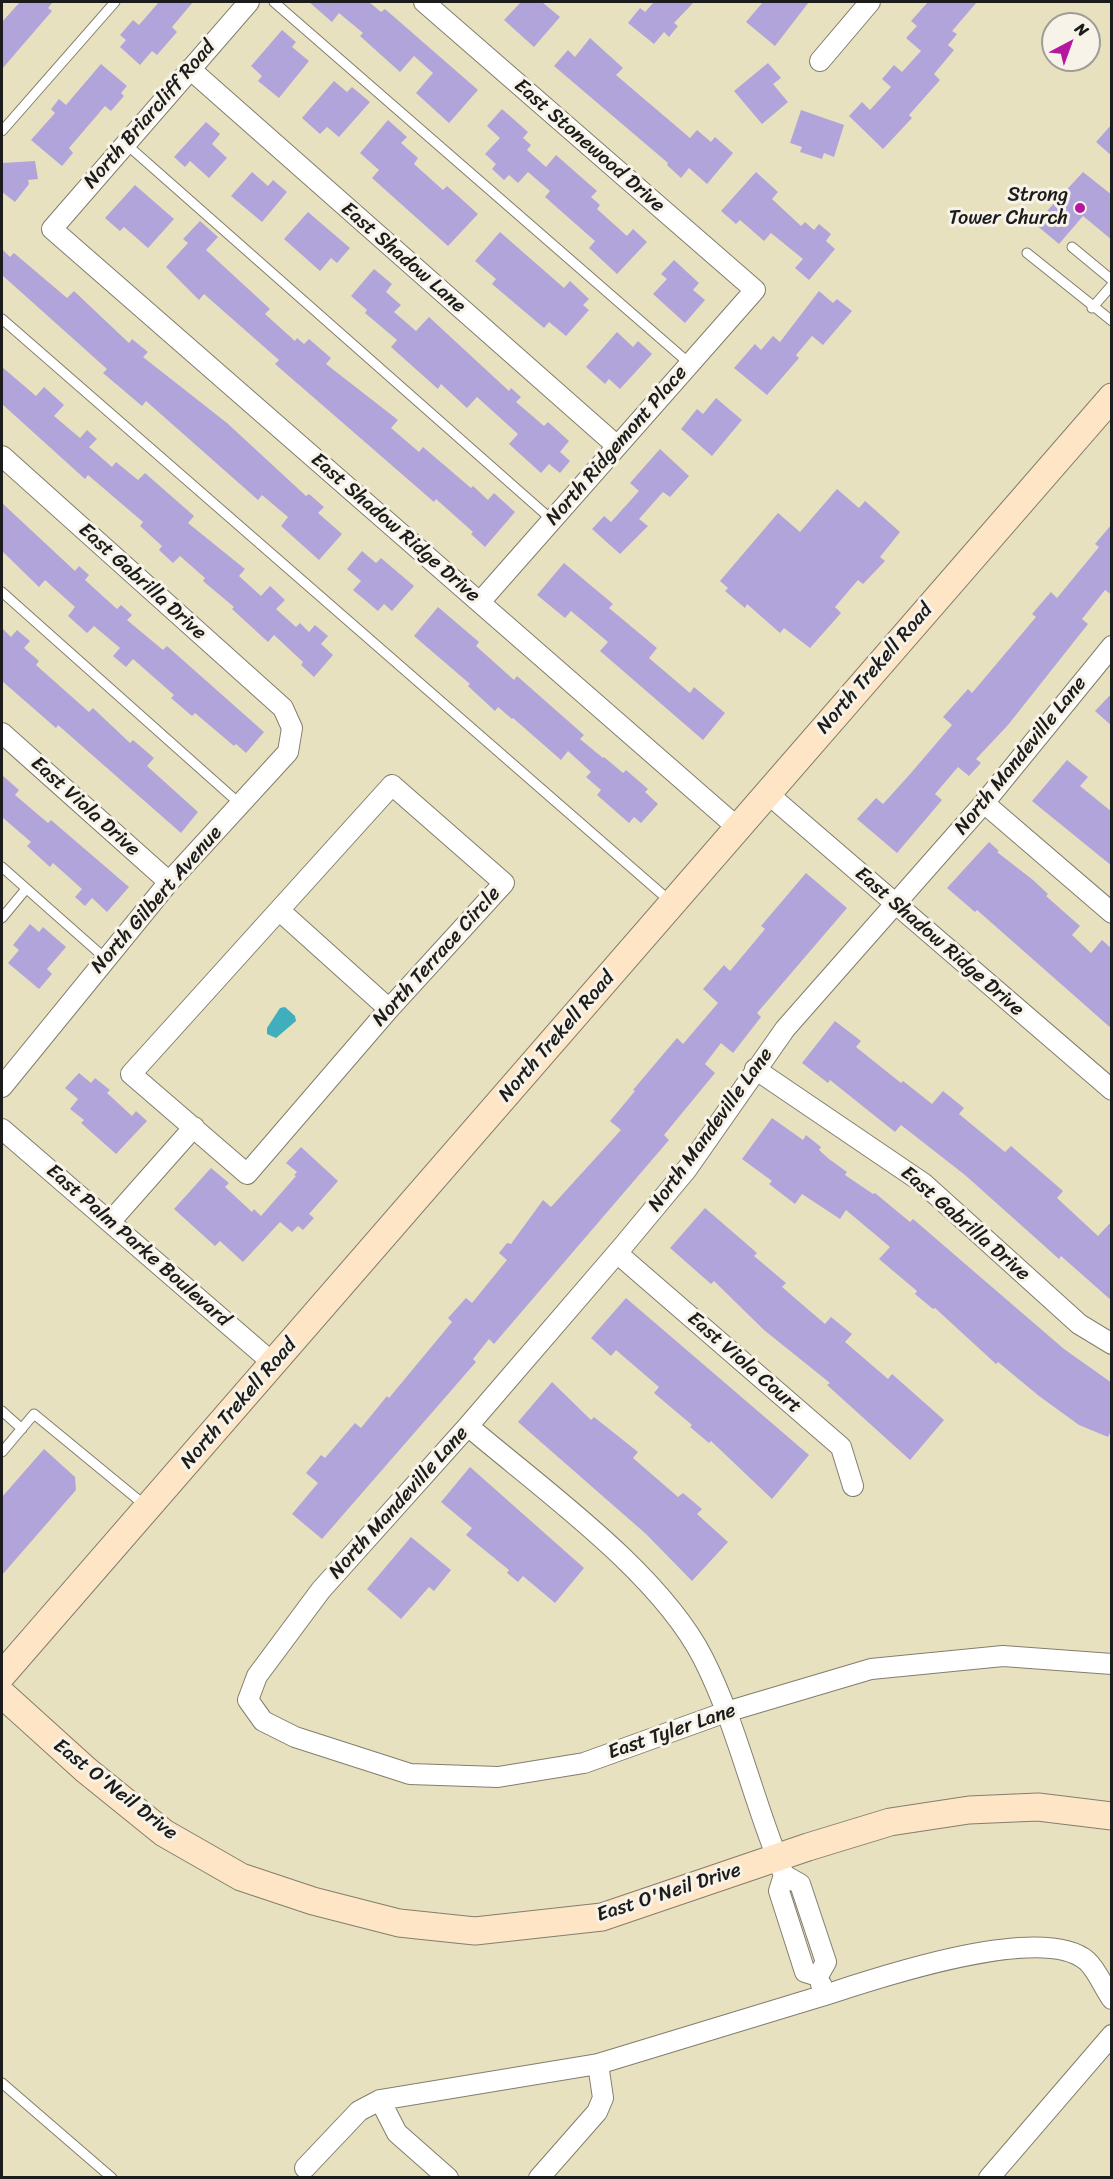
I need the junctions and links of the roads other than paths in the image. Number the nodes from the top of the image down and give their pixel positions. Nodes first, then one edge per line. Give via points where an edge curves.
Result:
1 (115, 2) edge
2 (249, 2) edge
3 (274, 2) edge
4 (424, 2) edge
5 (870, 2) edge
6 (820, 61) dead end
7 (190, 69) junction
8 (2, 131) edge
9 (126, 144) junction
10 (52, 229) joint
11 (1072, 248) dead end
12 (1027, 253) dead end
13 (1112, 280) edge
14 (1112, 285) edge
15 (755, 290) joint
16 (1092, 308) junction
17 (2, 319) edge
18 (1112, 321) edge
19 (690, 364) junction
20 (1112, 398) edge
21 (617, 446) junction
22 (2, 456) edge
23 (552, 520) junction
24 (2, 592) edge
25 (480, 602) junction
26 (1112, 646) edge
27 (283, 708) joint
28 (2, 733) edge
29 (767, 793) junction
30 (984, 802) junction
31 (240, 804) junction
32 (738, 828) junction
33 (2, 867) edge
34 (169, 882) junction
35 (26, 889) junction
36 (673, 903) junction
37 (896, 905) junction
38 (280, 911) junction
39 (1112, 913) edge
40 (2, 918) edge
41 (106, 959) junction
42 (389, 1009) junction
43 (755, 1069) junction
44 (2, 1087) edge
45 (1112, 1090) edge
46 (194, 1127) junction
47 (2, 1129) edge
48 (110, 1222) junction
49 (617, 1253) junction
50 (1112, 1344) edge
51 (274, 1364) junction
52 (2, 1411) edge
53 (468, 1426) junction
54 (22, 1429) junction
55 (2, 1452) edge
56 (853, 1486) dead end
57 (148, 1508) junction
58 (1112, 1664) edge
59 (2, 1675) edge
60 (2, 1694) edge
61 (248, 1700) joint
62 (726, 1712) junction
63 (1112, 1816) edge
64 (780, 1866) junction
65 (825, 1995) junction
66 (1112, 1999) edge
67 (1112, 2035) edge
68 (598, 2064) junction
69 (2, 2084) edge
70 (380, 2100) junction
71 (305, 2168) dead end
72 (105, 2176) edge
73 (448, 2178) edge
74 (539, 2178) edge
75 (989, 2178) edge

1 - 8 lane
2 - 7 street, North Briarcliff Road
3 - 19 lane
4 - 15 street, East Stonewood Drive
5 - 6 street
7 - 9 street, North Briarcliff Road
7 - 21 street, East Shadow Lane
9 - 10 street, North Briarcliff Road
9 - 23 lane
10 - 25 street, East Shadow Ridge Drive
11 - 13 lane
12 - 16 lane
14 - 16 lane
15 - 19 street, North Ridgemont Place
16 - 18 lane
17 - 36 lane
19 - 21 street, North Ridgemont Place
20 - 29 main road, North Trekell Road
21 - 23 street, North Ridgemont Place
22 - 27 street, East Gabrilla Drive
23 - 25 street, North Ridgemont Place
24 - 31 lane
25 - 32 street, East Shadow Ridge Drive
26 - 30 street, North Mandeville Lane
27 - 31 street, North Gilbert Avenue via 292,728 288,752
28 - 34 street, East Viola Drive
29 - 32 main road, North Trekell Road
29 - 37 street, East Shadow Ridge Drive
30 - 37 street, North Mandeville Lane
30 - 39 street
31 - 34 street, North Gilbert Avenue
32 - 36 main road, North Trekell Road
33 - 35 lane
34 - 41 street, North Gilbert Avenue
35 - 40 lane
35 - 41 lane
36 - 51 main road, North Trekell Road
37 - 43 street, North Mandeville Lane via 785,1029
37 - 45 street, East Shadow Ridge Drive
38 - 42 street
38 - 42 street, North Terrace Circle via 392,785 504,883
38 - 46 street, North Terrace Circle via 131,1074
41 - 44 street, North Gilbert Avenue
42 - 46 street, North Terrace Circle via 247,1174
43 - 49 street, North Mandeville Lane via 687,1169
43 - 50 street, East Gabrilla Drive via 923,1183 1079,1324
46 - 48 street
47 - 48 street, East Palm Parke Boulevard
48 - 51 street, East Palm Parke Boulevard
49 - 53 street, North Mandeville Lane
49 - 56 street, East Viola Court via 841,1447
51 - 57 main road, North Trekell Road
52 - 54 lane
53 - 61 street, North Mandeville Lane via 321,1590 257,1676
53 - 62 street via 657,1592 703,1657
54 - 55 lane
54 - 57 lane via 34,1414
57 - 59 main road, North Trekell Road
58 - 62 street, East Tyler Lane via 1004,1656 871,1669
60 - 64 main road, East O'Neil Drive via 86,1770 174,1838 242,1877 313,1901 399,1923 475,1931 602,1917
61 - 62 street, East Tyler Lane via 262,1721 295,1737 410,1774 498,1778 584,1763
62 - 64 street
63 - 64 main road, East O'Neil Drive via 1038,1807 969,1810 890,1822
64 - 65 street via 778,1892 805,1972 818,1976
65 - 66 street via 914,1966 1021,1948 1069,1951 1087,1961
65 - 68 street
67 - 75 street
68 - 70 street
68 - 74 street via 603,2098 597,2112
69 - 72 lane
70 - 71 street via 359,2111
70 - 73 street via 397,2133

